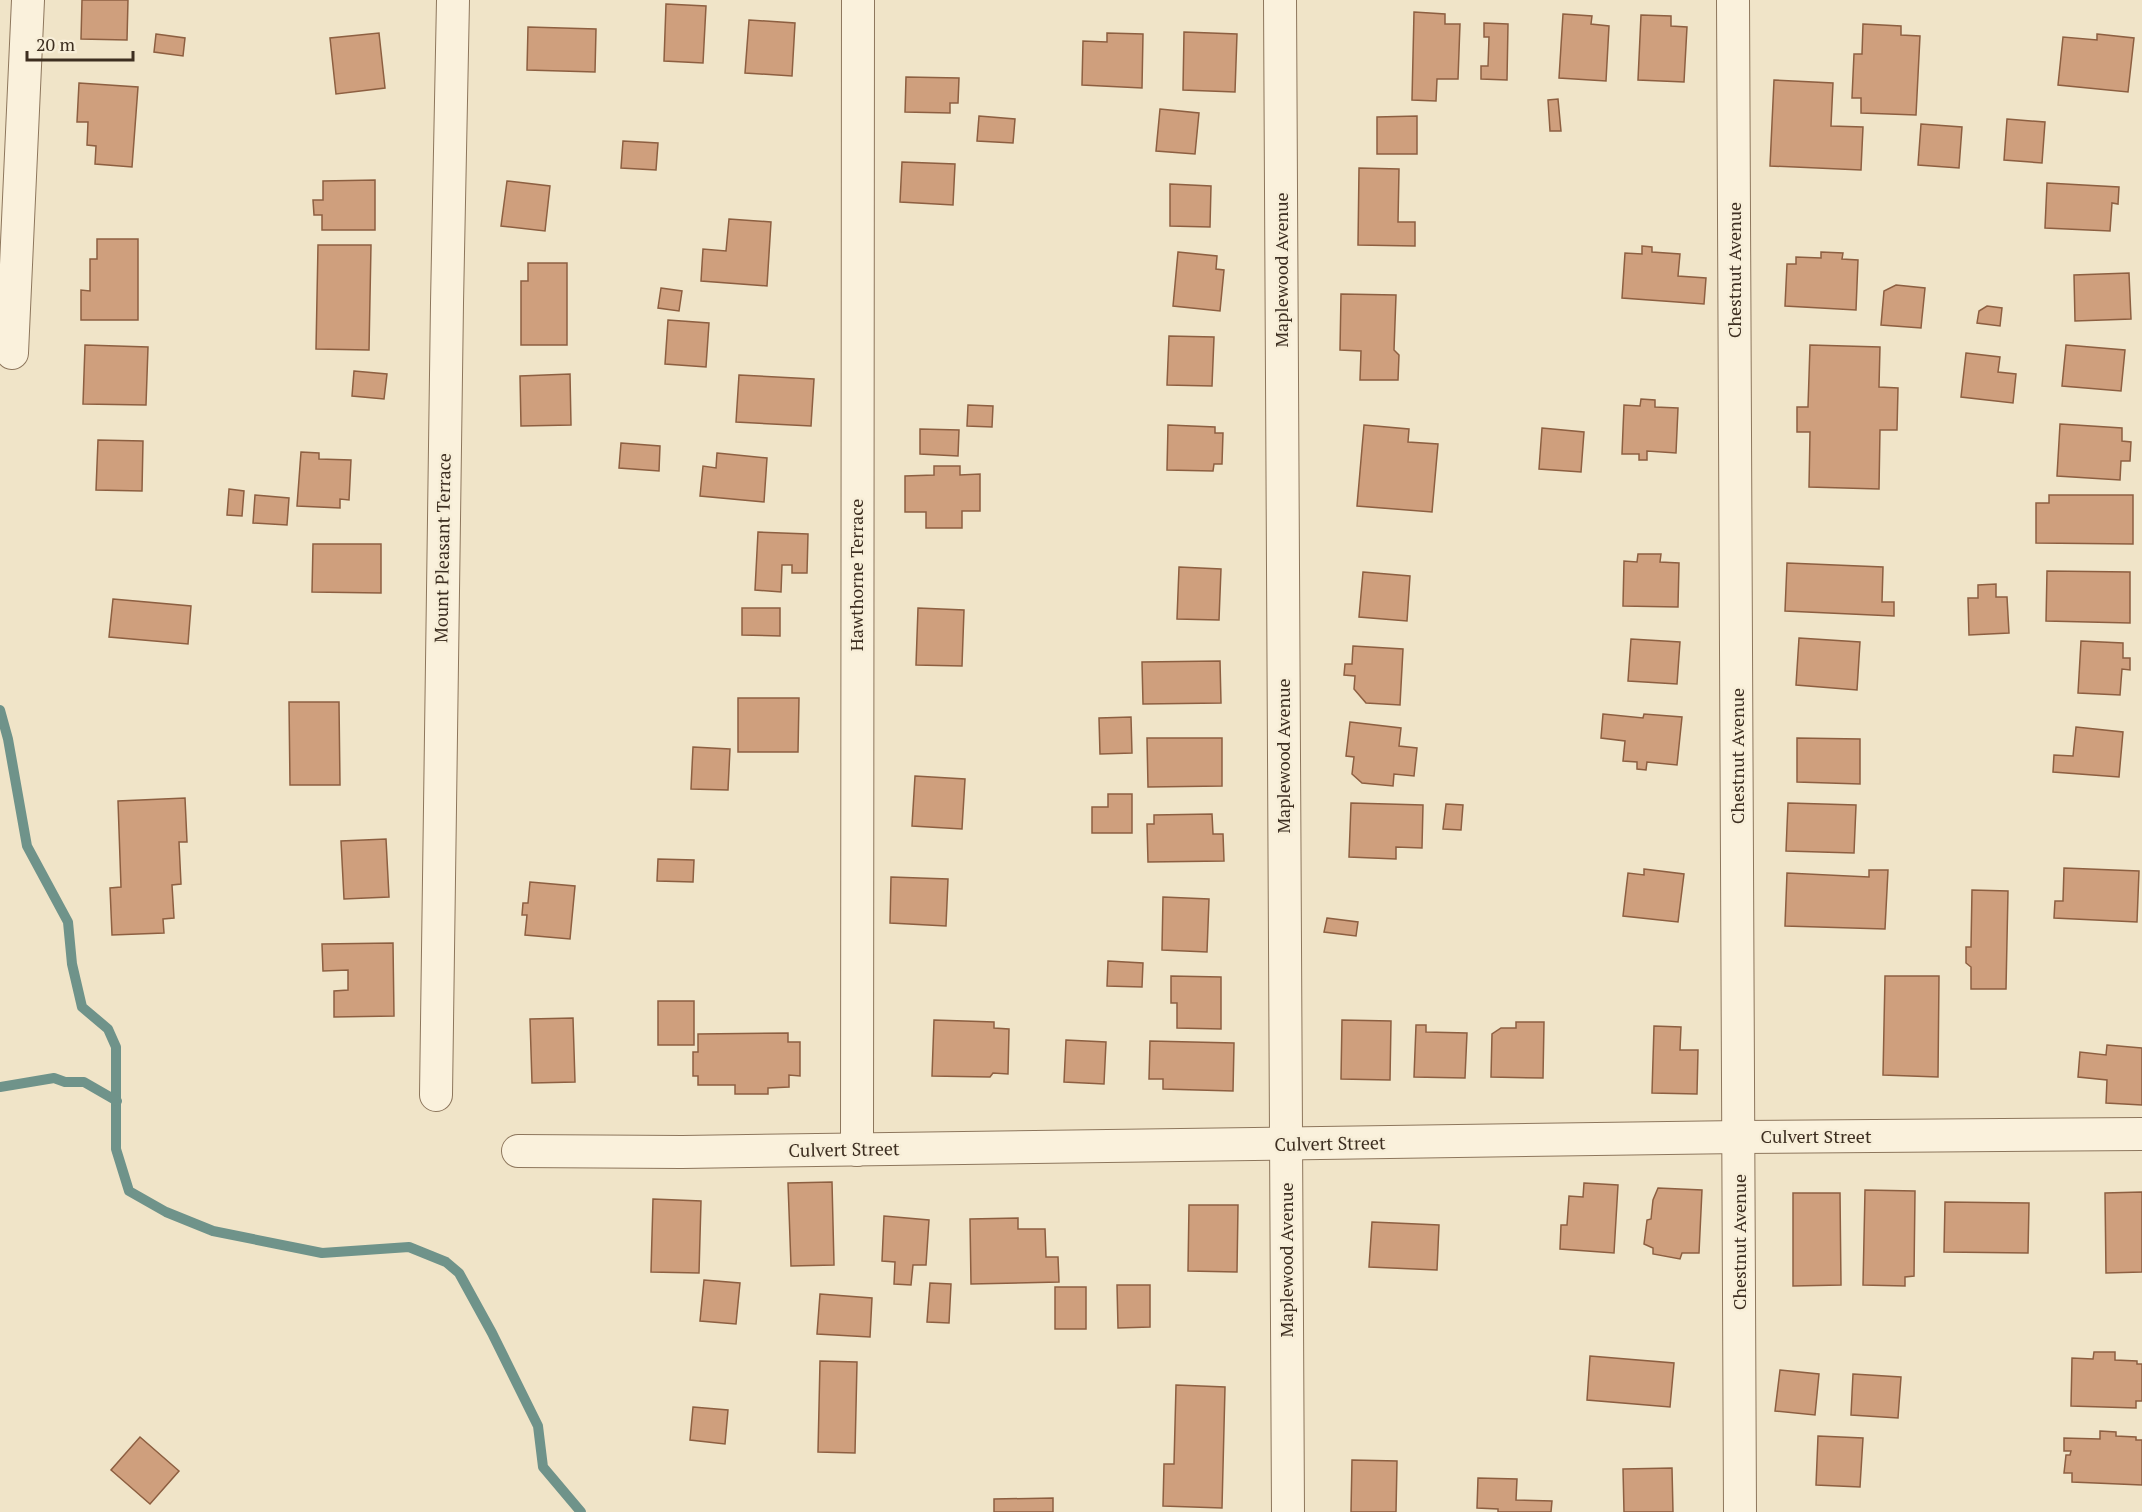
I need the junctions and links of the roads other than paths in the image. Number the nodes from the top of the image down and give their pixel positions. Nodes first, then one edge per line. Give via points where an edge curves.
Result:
1 (28, 0) edge
2 (453, 0) edge
3 (858, 0) edge
4 (1280, 0) edge
5 (1733, 0) edge
6 (12, 353) dead end
7 (436, 1095) dead end
8 (2142, 1134) edge
9 (1740, 1137) junction
10 (1287, 1145) junction
11 (857, 1150) junction
12 (518, 1151) dead end
13 (1288, 1512) edge
14 (1740, 1512) edge

1 - 6 street
2 - 7 street, Mount Pleasant Terrace
3 - 11 street, Hawthorne Terrace
4 - 10 street, Maplewood Avenue
5 - 9 street, Chestnut Avenue
8 - 9 street, Culvert Street
9 - 10 street, Culvert Street
9 - 14 street, Chestnut Avenue
10 - 11 street, Culvert Street
10 - 13 street, Maplewood Avenue
11 - 12 street, Culvert Street

